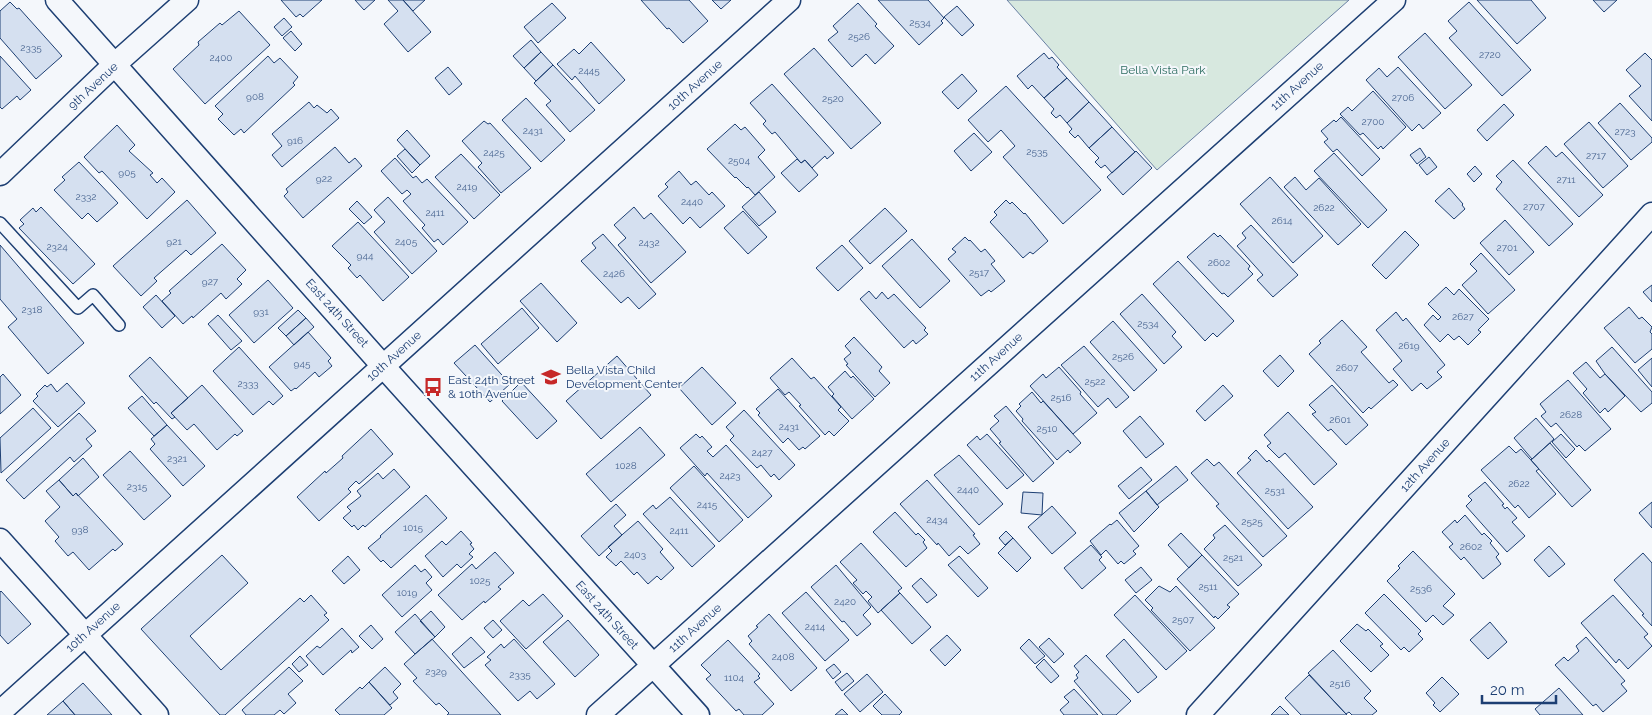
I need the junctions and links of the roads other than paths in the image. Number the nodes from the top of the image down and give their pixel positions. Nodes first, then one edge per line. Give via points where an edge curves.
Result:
1 (57, 0) edge
2 (187, 0) edge
3 (789, 0) edge
4 (1394, 0) edge
5 (114, 65) junction
6 (0, 174) edge
7 (1652, 214) edge
8 (0, 223) edge
9 (119, 325) dead end
10 (383, 366) junction
11 (0, 540) edge
12 (85, 634) junction
13 (654, 666) junction
14 (0, 712) edge
15 (157, 715) edge
16 (598, 715) edge
17 (698, 715) edge
18 (1198, 715) edge

1 - 5 street, East 24th Street
2 - 5 street, 9th Avenue
3 - 10 street, 10th Avenue
4 - 13 street, 11th Avenue
5 - 6 street, 9th Avenue
5 - 10 street, East 24th Street
7 - 18 street, 12th Avenue
8 - 9 lane via 78,308 93,295
10 - 12 street, 10th Avenue
10 - 13 street, East 24th Street
11 - 12 street
12 - 14 street, 10th Avenue
12 - 15 street
13 - 16 street, 11th Avenue
13 - 17 street, East 24th Street

